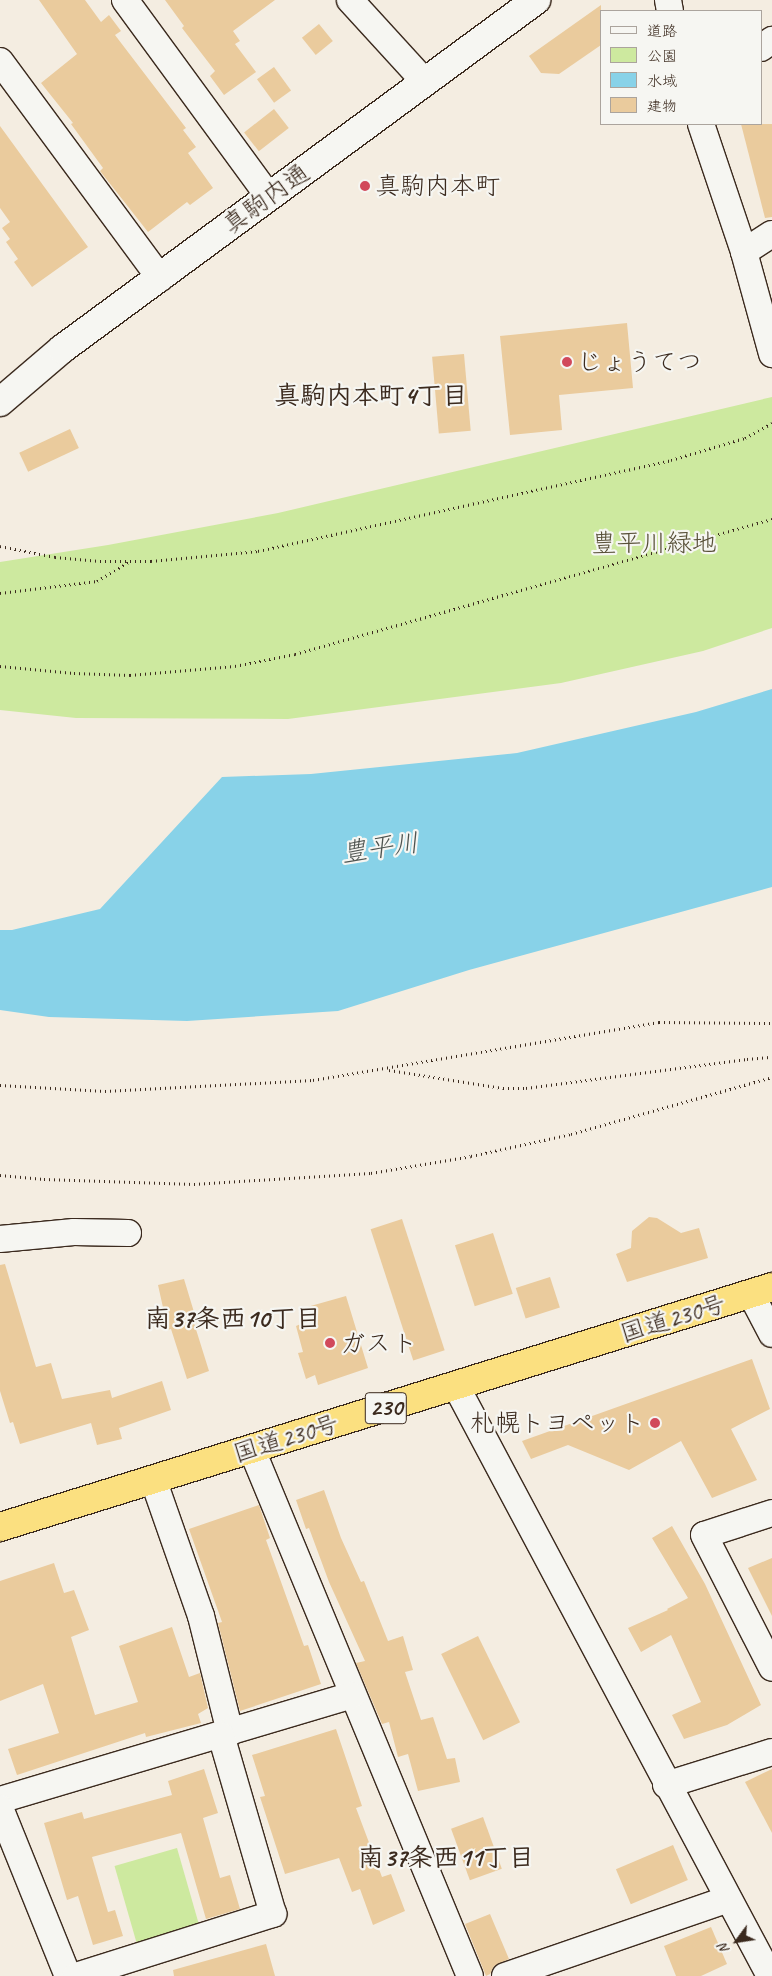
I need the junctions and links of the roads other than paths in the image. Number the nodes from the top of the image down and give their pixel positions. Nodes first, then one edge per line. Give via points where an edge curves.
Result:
1 (125, 0) edge
2 (350, 0) edge
3 (536, 0) edge
4 (0, 61) edge
5 (425, 82) junction
6 (701, 125) edge
7 (269, 197) junction
8 (772, 234) edge
9 (744, 252) junction
10 (160, 278) junction
11 (772, 354) edge
12 (0, 402) edge
13 (128, 1233) dead end
14 (0, 1239) edge
15 (762, 1291) edge
16 (772, 1334) edge
17 (456, 1386) junction
18 (252, 1450) junction
19 (154, 1480) junction
20 (772, 1513) edge
21 (0, 1527) edge
22 (772, 1668) edge
23 (352, 1695) junction
24 (225, 1733) junction
25 (772, 1752) edge
26 (666, 1785) junction
27 (0, 1800) edge
28 (0, 1808) edge
29 (728, 1899) junction
30 (68, 1976) edge
31 (76, 1976) edge
32 (470, 1976) edge
33 (505, 1976) edge
34 (770, 1976) edge

1 - 7 street
2 - 5 street
3 - 5 street, 真駒内通
4 - 10 street
5 - 7 street, 真駒内通
6 - 9 street
7 - 10 street, 真駒内通
8 - 9 street
9 - 11 street
10 - 12 street, 真駒内通 via 62,348
13 - 14 street via 74,1232
15 - 16 street
15 - 17 highway, 国道230号 / 230
17 - 18 highway, 国道230号 / 230
17 - 26 street
18 - 19 highway, 国道230号 / 230
18 - 23 street
19 - 21 highway, 国道230号 / 230
19 - 24 street via 201,1616
20 - 22 street via 704,1535
23 - 24 street
23 - 32 street
24 - 27 street
24 - 31 street via 273,1914
25 - 26 street
26 - 29 street
28 - 30 street
29 - 33 street
29 - 34 street

